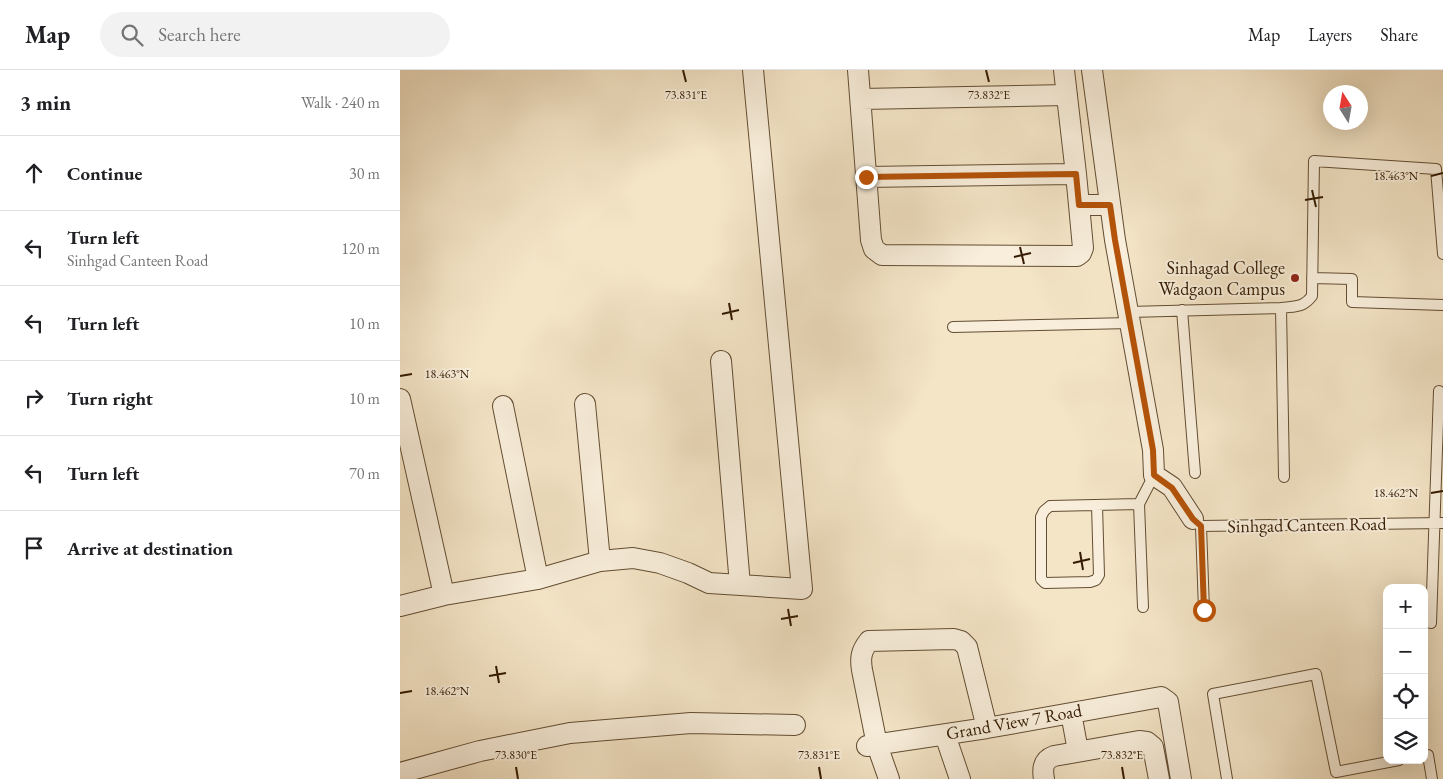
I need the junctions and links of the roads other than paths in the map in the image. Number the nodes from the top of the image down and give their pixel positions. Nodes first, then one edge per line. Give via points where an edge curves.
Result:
1 (753, 70) edge
2 (858, 70) edge
3 (1064, 70) edge
4 (1092, 70) edge
5 (1067, 95) junction
6 (861, 99) junction
7 (1076, 174) junction
8 (866, 177) junction
9 (1079, 205) junction
10 (1110, 205) junction
11 (1443, 254) edge
12 (1312, 278) junction
13 (1443, 305) edge
14 (1281, 308) junction
15 (1182, 310) junction
16 (1130, 318) junction
17 (953, 327) dead end
18 (721, 361) dead end
19 (1439, 391) dead end
20 (400, 399) edge
21 (585, 404) dead end
22 (504, 406) dead end
23 (1195, 473) dead end
24 (1154, 475) junction
25 (1284, 477) dead end
26 (1140, 504) junction
27 (1097, 505) junction
28 (1197, 522) junction
29 (1439, 523) edge
30 (600, 561) junction
31 (538, 579) junction
32 (740, 585) junction
33 (444, 595) junction
34 (400, 606) edge
35 (1143, 607) dead end
36 (1204, 610) dead end
37 (1431, 623) dead end
38 (1071, 713) junction
39 (795, 726) dead end
40 (986, 728) junction
41 (945, 734) junction
42 (872, 746) junction
43 (1078, 751) junction
44 (1428, 755) edge
45 (1383, 763) edge
46 (400, 773) edge
47 (889, 779) edge
48 (960, 779) edge
49 (1044, 779) edge
50 (1159, 779) edge
51 (1181, 779) edge
52 (1227, 779) edge
53 (1432, 779) edge

1 - 32 street via 802,589
2 - 6 street
3 - 5 street
4 - 10 street
5 - 6 street
5 - 7 street
6 - 8 street
7 - 8 street
7 - 9 street
8 - 9 street via 871,240 874,249 882,255 1076,256 1083,248
9 - 10 street
10 - 16 street
11 - 12 lane via 1436,169 1314,161
12 - 13 lane via 1352,279 1352,302
12 - 14 lane via 1312,296 1308,302 1302,306
14 - 15 lane
14 - 25 lane
15 - 16 lane
15 - 23 lane
16 - 17 lane
16 - 24 street via 1153,450
18 - 32 street
19 - 29 lane
20 - 33 street
21 - 30 street
22 - 31 street
24 - 26 lane
24 - 28 street via 1172,488
26 - 27 lane
26 - 35 lane
27 - 27 lane via 1050,506 1044,511 1041,518 1041,573 1045,583 1096,580 1099,575
28 - 29 lane, Sinhgad Canteen Road
28 - 36 lane
29 - 37 lane
30 - 31 street
30 - 32 street via 633,558 660,563 709,583
31 - 33 street
33 - 34 street
38 - 40 street, Grand View 7 Road
38 - 43 street
38 - 51 street, Grand View 7 Road via 1161,697 1168,702
39 - 46 street via 691,723 570,733
40 - 41 street, Grand View 7 Road
40 - 42 street via 967,647 961,641 869,641 860,658
41 - 42 street, Grand View 7 Road
41 - 48 street
42 - 47 street
43 - 49 street via 1048,758 1044,763
43 - 50 street via 1147,742 1153,747
44 - 53 lane
45 - 52 lane via 1336,772 1316,674 1213,694

